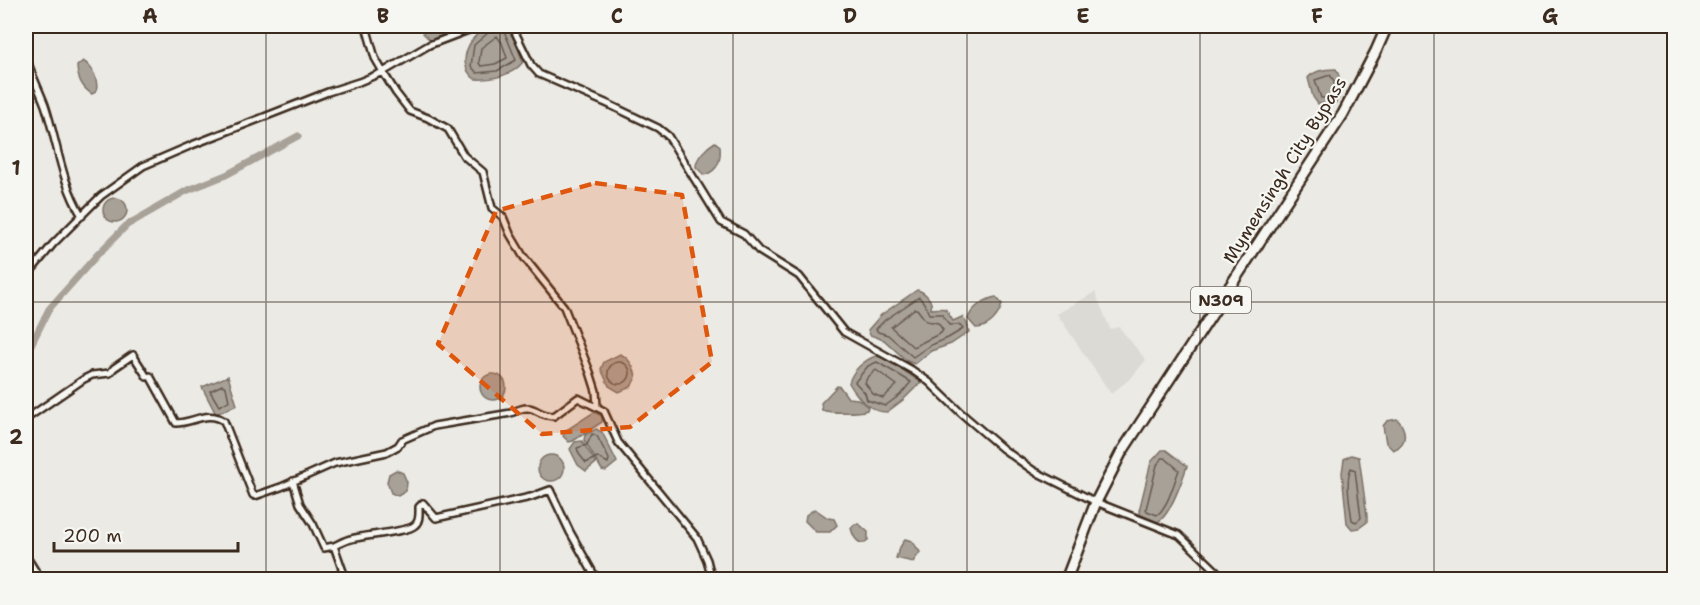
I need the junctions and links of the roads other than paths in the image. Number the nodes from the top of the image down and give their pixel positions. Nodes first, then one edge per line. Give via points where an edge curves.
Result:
1 (366, 26) edge
2 (479, 26) edge
3 (512, 26) edge
4 (1387, 26) edge
5 (26, 57) edge
6 (382, 72) junction
7 (82, 216) junction
8 (26, 277) edge
9 (597, 406) junction
10 (26, 419) edge
11 (293, 482) junction
12 (1096, 502) junction
13 (334, 546) junction
14 (26, 556) edge
15 (41, 579) edge
16 (68, 579) edge
17 (95, 579) edge
18 (346, 579) edge
19 (597, 579) edge
20 (712, 579) edge
21 (1066, 579) edge
22 (1226, 579) edge

1 - 6 street
2 - 6 street via 429,45
3 - 12 street via 539,74 668,136 721,222 744,234 759,251 800,276 844,332 921,376 1003,449 1034,471
4 - 12 highway, Mymensingh City Bypass / N309 via 1343,114 1121,453
5 - 7 street via 45,105 74,204
6 - 7 street via 143,166 101,196
6 - 9 street via 410,111 448,129 464,156 483,172 492,208 503,217 523,256 564,307 591,372
7 - 8 street
9 - 11 street via 578,398 554,416 522,407 512,413 434,426 402,440 387,452 335,463
9 - 20 street via 604,411 618,442 692,530
10 - 11 street via 84,379 110,374 133,355 150,376 176,423 207,416 224,421 253,495
11 - 13 street via 300,504 324,548
12 - 21 highway, Mymensingh City Bypass / N309
12 - 22 street via 1179,535
13 - 18 street
13 - 19 street via 352,538 409,530 417,524 423,503 436,518 550,490
14 - 15 street
16 - 17 street via 90,574

